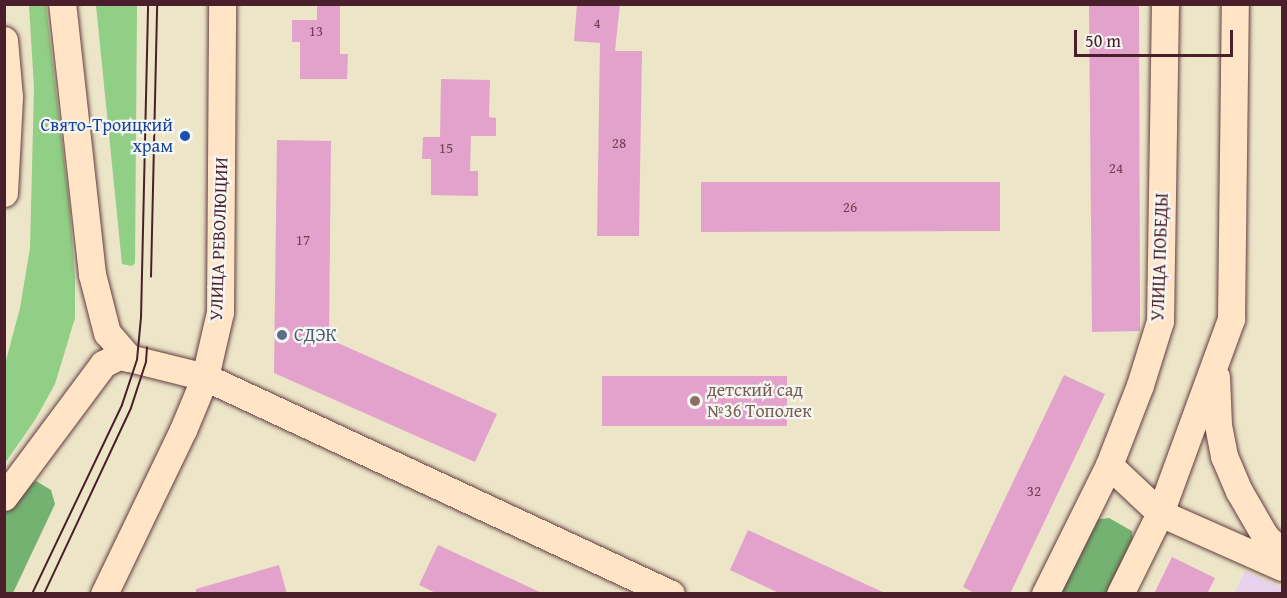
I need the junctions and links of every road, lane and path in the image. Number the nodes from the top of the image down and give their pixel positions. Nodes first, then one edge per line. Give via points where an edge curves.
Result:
1 (62, 4) edge
2 (222, 4) edge
3 (1165, 4) edge
4 (1235, 4) edge
5 (4, 40) edge
6 (4, 193) edge
7 (129, 358) junction
8 (1215, 365) junction
9 (205, 377) junction
10 (1109, 465) junction
11 (4, 497) edge
12 (1160, 513) junction
13 (1282, 553) edge
14 (1282, 567) edge
15 (104, 594) edge
16 (671, 594) edge
17 (1045, 594) edge
18 (1120, 594) edge

1 - 7 street via 92,274 107,333
2 - 9 street, УЛИЦА РЕВОЛЮЦИИ via 220,312
3 - 10 street, УЛИЦА ПОБЕДЫ via 1160,321
4 - 8 street via 1231,319
5 - 6 street via 9,97
7 - 9 street
7 - 11 street via 119,356 103,364
8 - 12 street
8 - 13 street via 1224,456 1265,536
9 - 15 street, УЛИЦА РЕВОЛЮЦИИ
9 - 16 street
10 - 12 street
10 - 17 street, УЛИЦА ПОБЕДЫ
12 - 14 street
12 - 18 street

